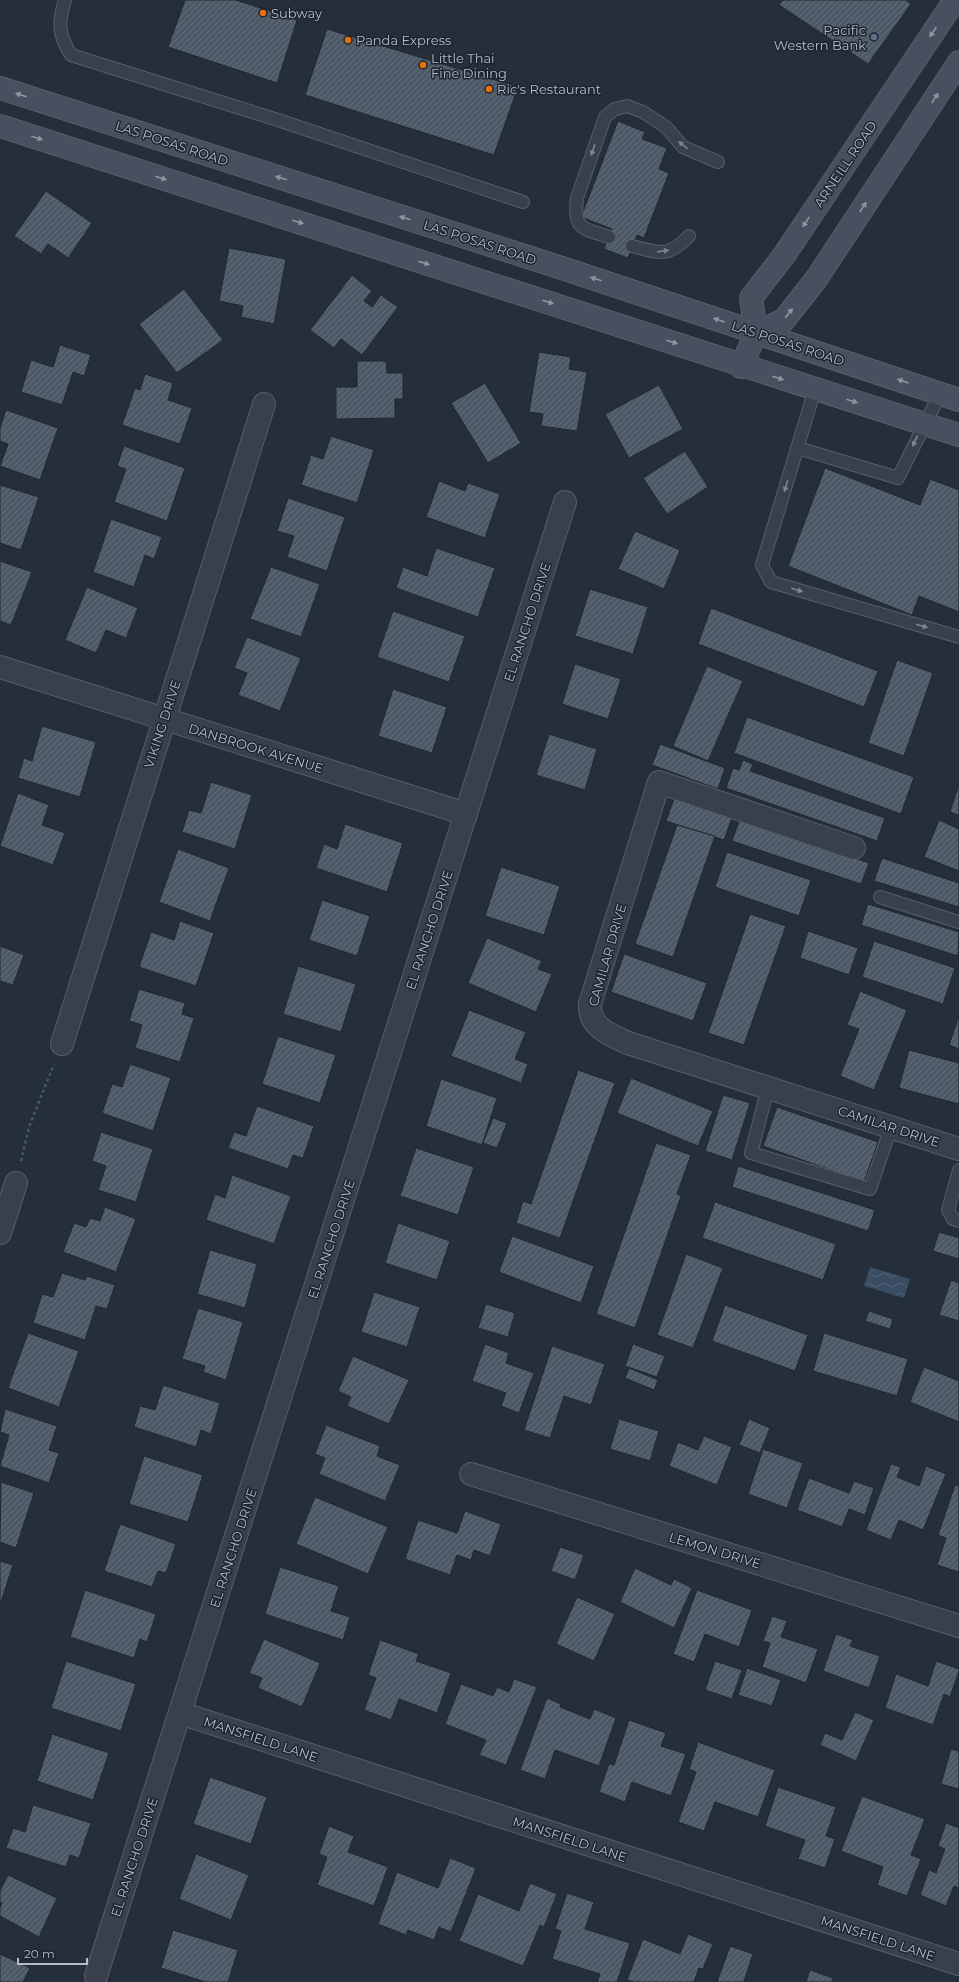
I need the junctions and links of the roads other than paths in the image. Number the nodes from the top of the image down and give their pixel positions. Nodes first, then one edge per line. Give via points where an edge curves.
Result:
1 (65, 0) edge
2 (955, 0) edge
3 (959, 62) edge
4 (0, 88) edge
5 (0, 126) edge
6 (718, 162) dead end
7 (523, 202) dead end
8 (689, 236) dead end
9 (609, 237) dead end
10 (632, 246) dead end
11 (756, 333) junction
12 (741, 367) junction
13 (815, 389) junction
14 (949, 397) edge
15 (264, 404) dead end
16 (923, 424) junction
17 (959, 435) edge
18 (798, 448) junction
19 (565, 502) dead end
20 (959, 637) edge
21 (0, 667) edge
22 (164, 720) junction
23 (466, 814) junction
24 (854, 848) dead end
25 (880, 897) dead end
26 (959, 922) edge
27 (62, 1044) road end
28 (768, 1088) junction
29 (890, 1127) junction
30 (959, 1149) edge
31 (959, 1170) edge
32 (16, 1183) road end
33 (959, 1221) edge
34 (0, 1232) edge
35 (471, 1474) dead end
36 (959, 1626) edge
37 (180, 1713) junction
38 (959, 1964) edge
39 (96, 1976) dead end

1 - 7 lane via 60,17 62,41 72,55 278,120
2 -> 11 main road, ARNEILL ROAD via 785,254 751,298
11 -> 3 main road via 784,320 817,278
11 -> 4 main road, LAS POSAS ROAD via 562,268
5 -> 12 main road
6 -> 9 lane via 684,147 666,127 643,112 627,106 615,109 605,117 602,124 576,198 575,212 576,221 583,228
10 -> 8 lane via 660,253 677,248
11 - 12 main road
14 -> 11 main road, LAS POSAS ROAD
12 -> 13 main road
13 -> 16 main road
13 - 18 lane
14 - 16 lane
15 - 22 street, VIKING DRIVE
16 - 17 main road
16 -> 18 lane via 898,478
18 -> 20 lane via 762,565 771,582
19 - 23 street, EL RANCHO DRIVE
21 - 22 street, DANBROOK AVENUE
22 - 23 street, DANBROOK AVENUE
22 - 27 street, VIKING DRIVE
23 - 37 street, EL RANCHO DRIVE
24 - 28 street, CAMILAR DRIVE via 659,782 590,1004 590,1012 593,1020 605,1033 628,1043
25 - 26 lane
28 - 29 street, CAMILAR DRIVE
28 - 29 lane via 751,1153 870,1189
29 - 30 street, CAMILAR DRIVE
31 - 33 lane via 948,1210 953,1219
32 - 34 street
35 - 36 street, LEMON DRIVE
37 - 38 street, MANSFIELD LANE
37 - 39 street, EL RANCHO DRIVE

